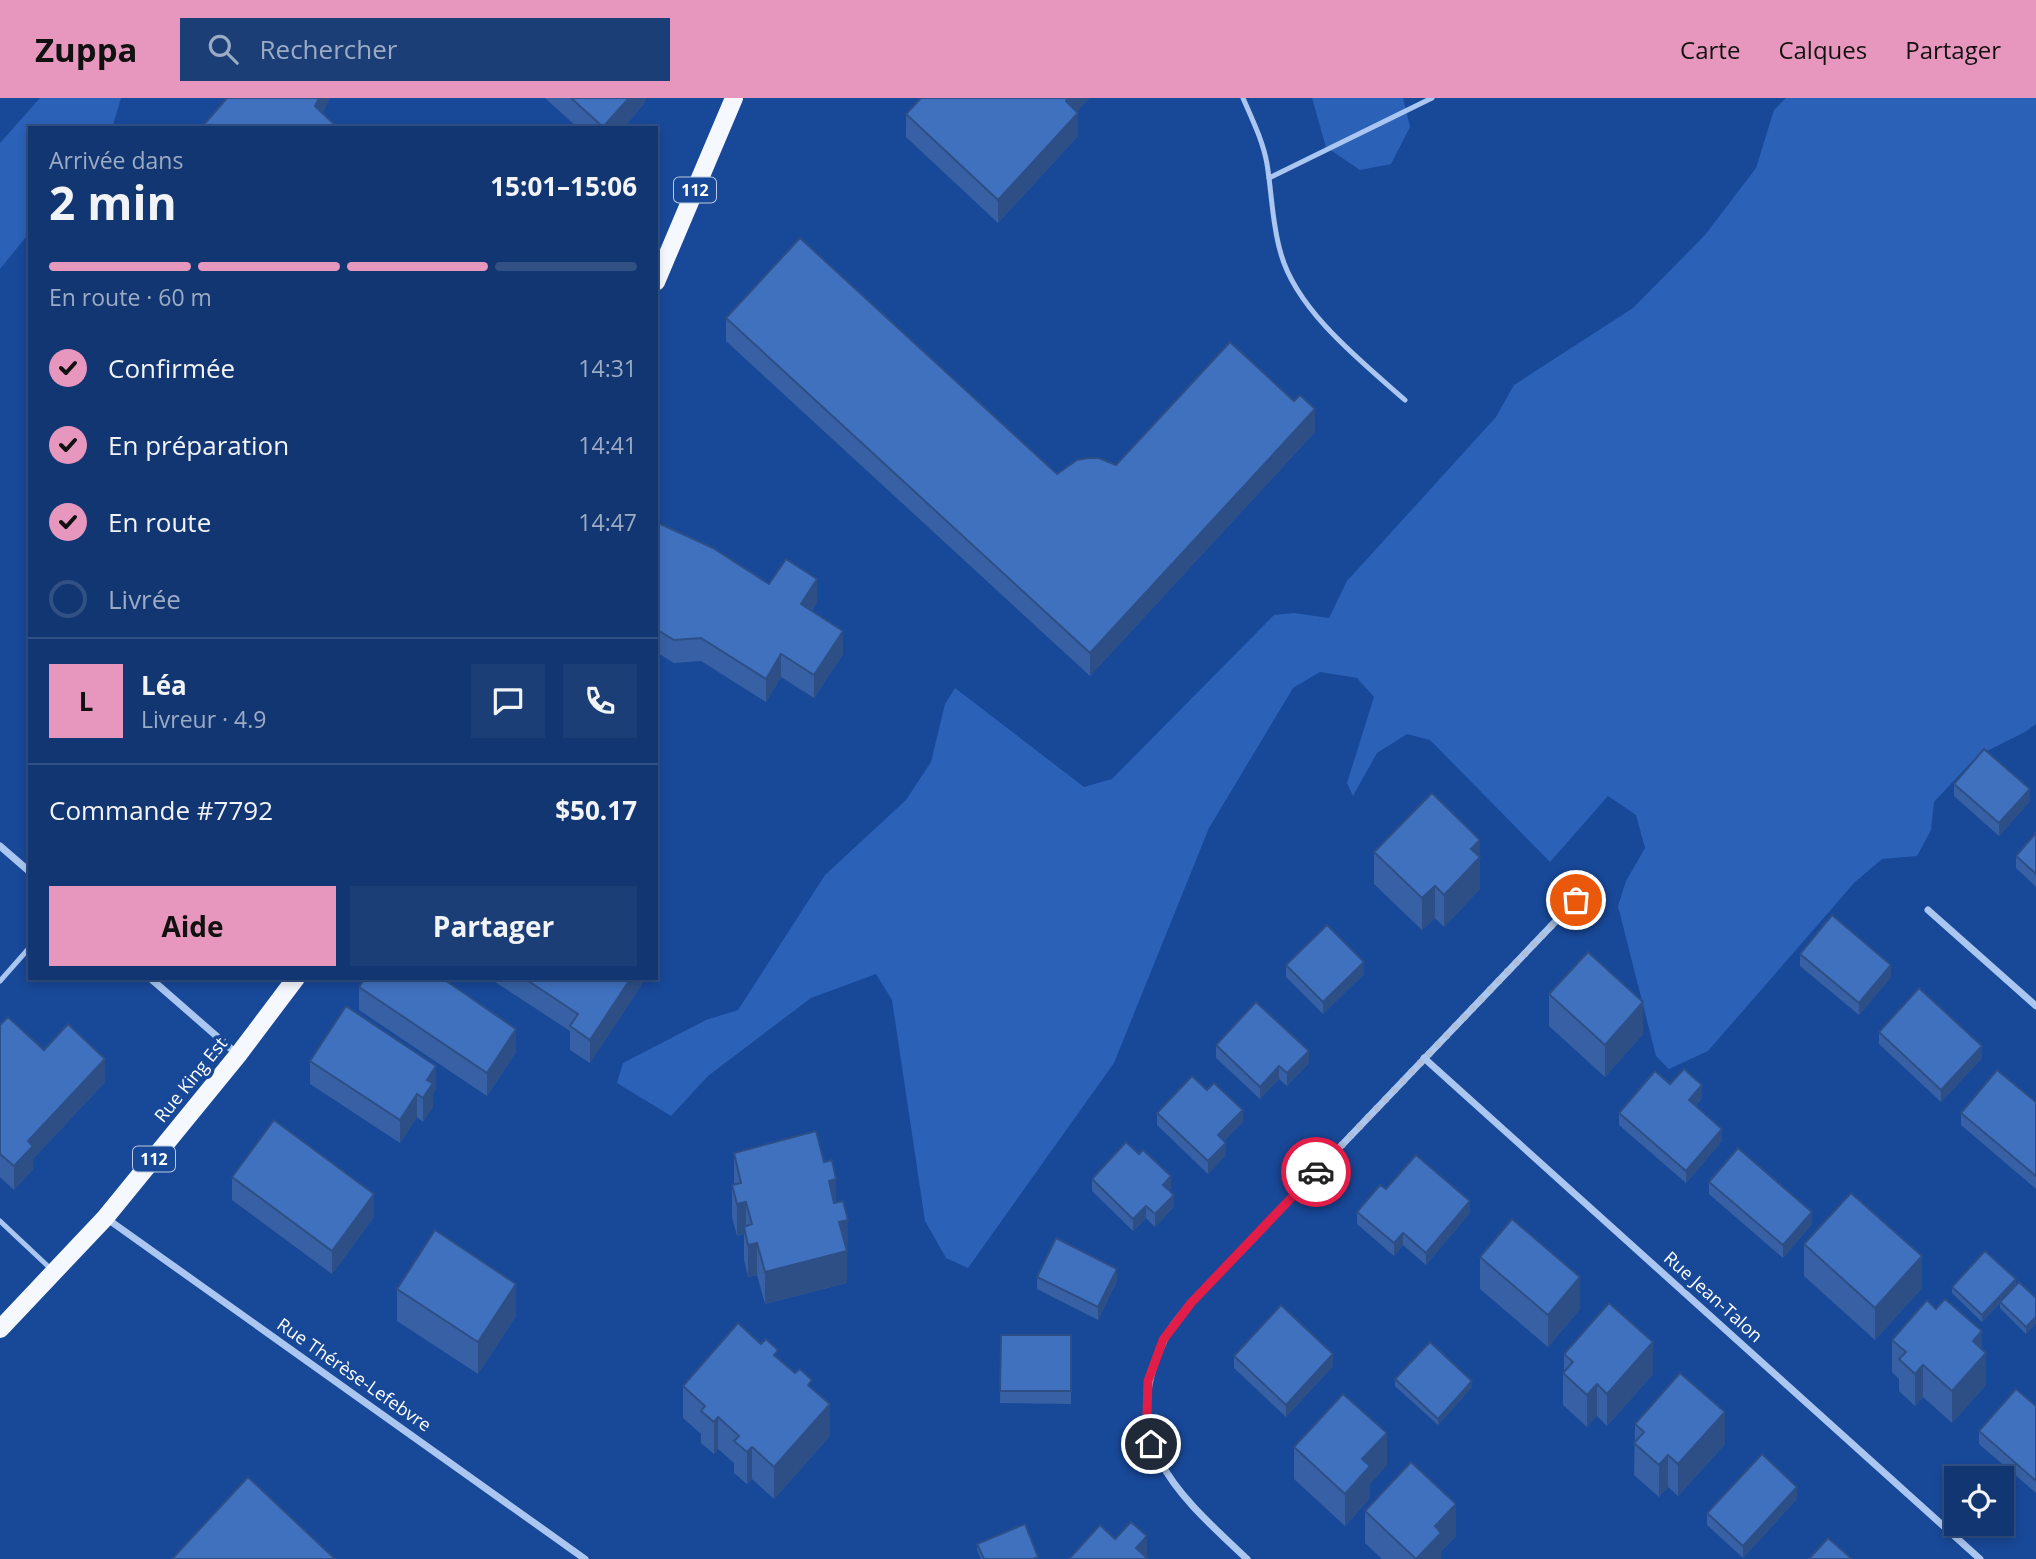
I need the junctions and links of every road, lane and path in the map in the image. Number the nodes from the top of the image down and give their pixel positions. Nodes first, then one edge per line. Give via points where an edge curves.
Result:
1 (734, 98) edge
2 (1243, 98) edge
3 (1432, 98) edge
4 (1269, 178) junction
5 (658, 277) edge
6 (1405, 400) dead end
7 (0, 846) edge
8 (28, 870) edge
9 (1576, 900) dead end
10 (1928, 910) dead end
11 (28, 949) edge
12 (152, 980) edge
13 (294, 980) edge
14 (0, 981) edge
15 (2036, 1006) edge
16 (238, 1055) junction
17 (1424, 1058) junction
18 (105, 1218) junction
19 (0, 1221) edge
20 (54, 1272) junction
21 (0, 1329) edge
22 (585, 1559) edge
23 (1247, 1559) edge
24 (1980, 1559) edge

1 - 5 main road, 112
2 - 4 lane
3 - 4 lane
4 - 6 lane via 1279,247 1294,282 1334,336
7 - 8 street
9 - 17 street
10 - 15 street
11 - 14 lane
12 - 16 street
13 - 16 main road, Rue King Est / 112
16 - 18 main road, Rue King Est / 112
17 - 23 street via 1191,1303 1163,1340 1148,1381 1151,1444 1166,1473
17 - 24 street, Rue Jean-Talon
18 - 20 main road, Rue King Est / 112
18 - 22 street, Rue Thérèse-Lefebvre
19 - 20 lane
20 - 21 main road, Rue King Est / 112

